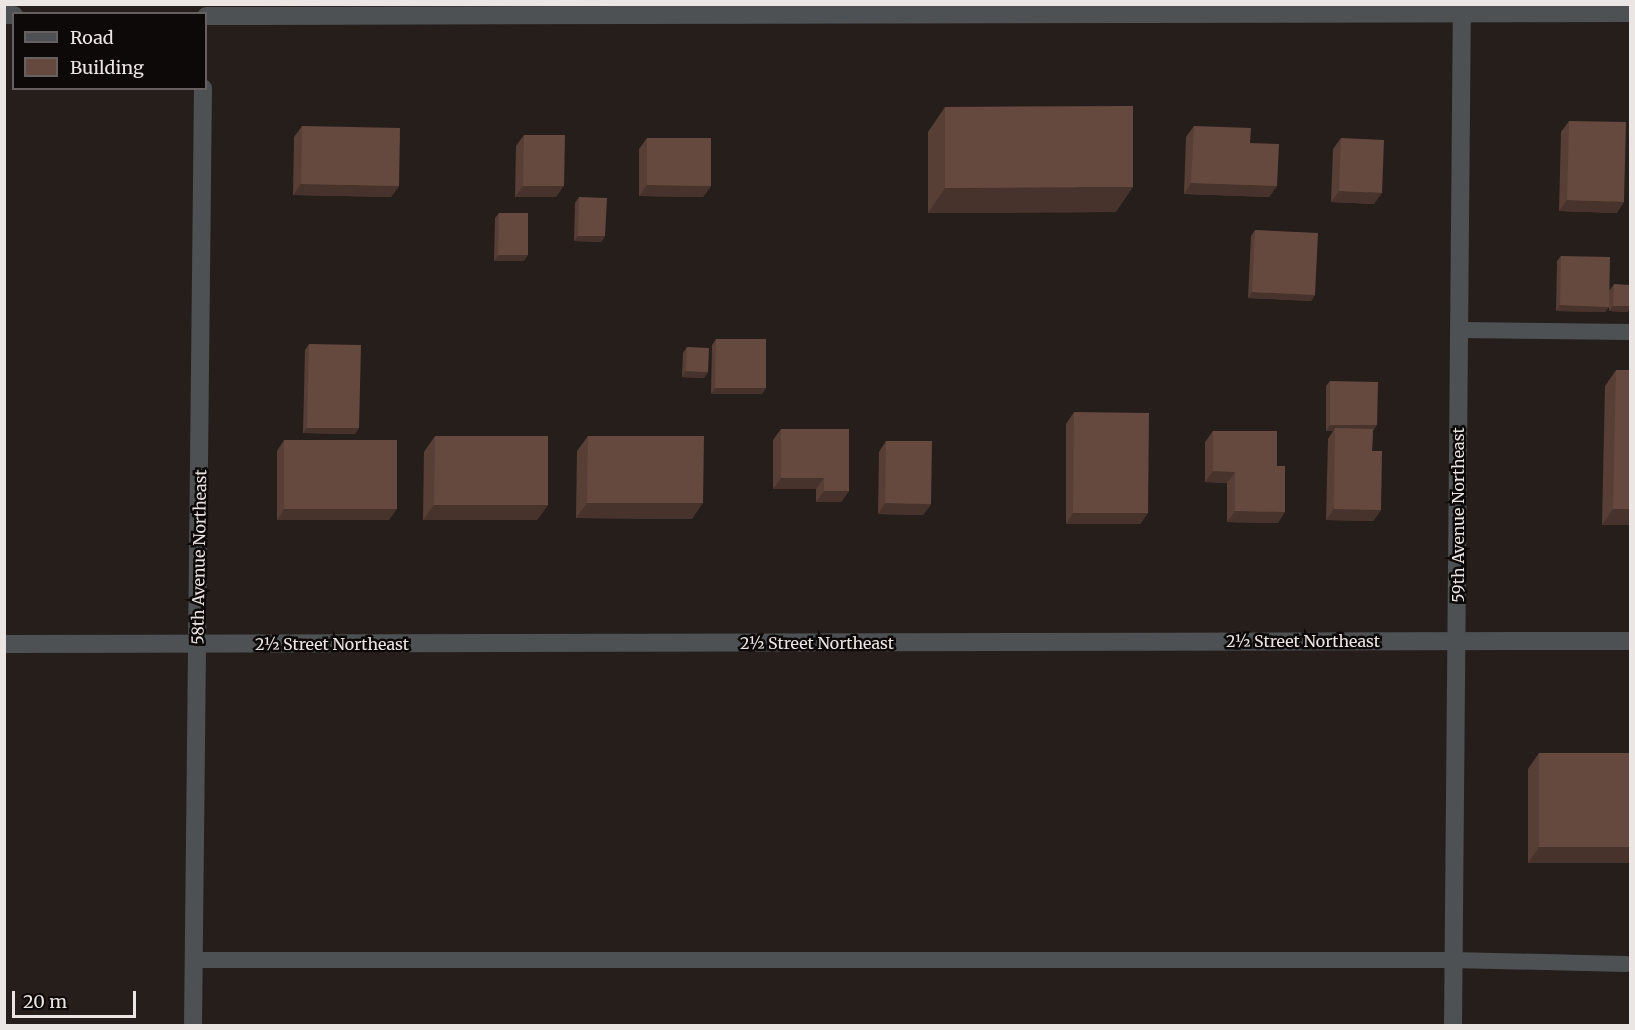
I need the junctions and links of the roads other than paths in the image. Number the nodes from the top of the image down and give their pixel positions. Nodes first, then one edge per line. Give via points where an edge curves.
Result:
1 (1462, 9) edge
2 (1630, 13) edge
3 (207, 15) edge
4 (203, 90) edge
5 (1460, 330) junction
6 (1630, 332) edge
7 (1457, 641) junction
8 (1630, 641) edge
9 (4, 644) edge
10 (198, 645) junction
11 (194, 960) junction
12 (1453, 960) junction
13 (1626, 963) dead end
14 (194, 1026) edge
15 (1453, 1026) edge

1 - 2 street
1 - 3 street
1 - 5 street, 59th Avenue Northeast
4 - 10 street, 58th Avenue Northeast
5 - 6 lane
5 - 7 street, 59th Avenue Northeast
7 - 8 street, 2½ Street Northeast
7 - 10 street, 2½ Street Northeast
7 - 12 street, 59th Avenue Northeast
9 - 10 street, 2½ Street Northeast
10 - 11 street, 58th Avenue Northeast
11 - 12 lane
11 - 14 street, 58th Avenue Northeast
12 - 13 lane
12 - 15 street, 59th Avenue Northeast

